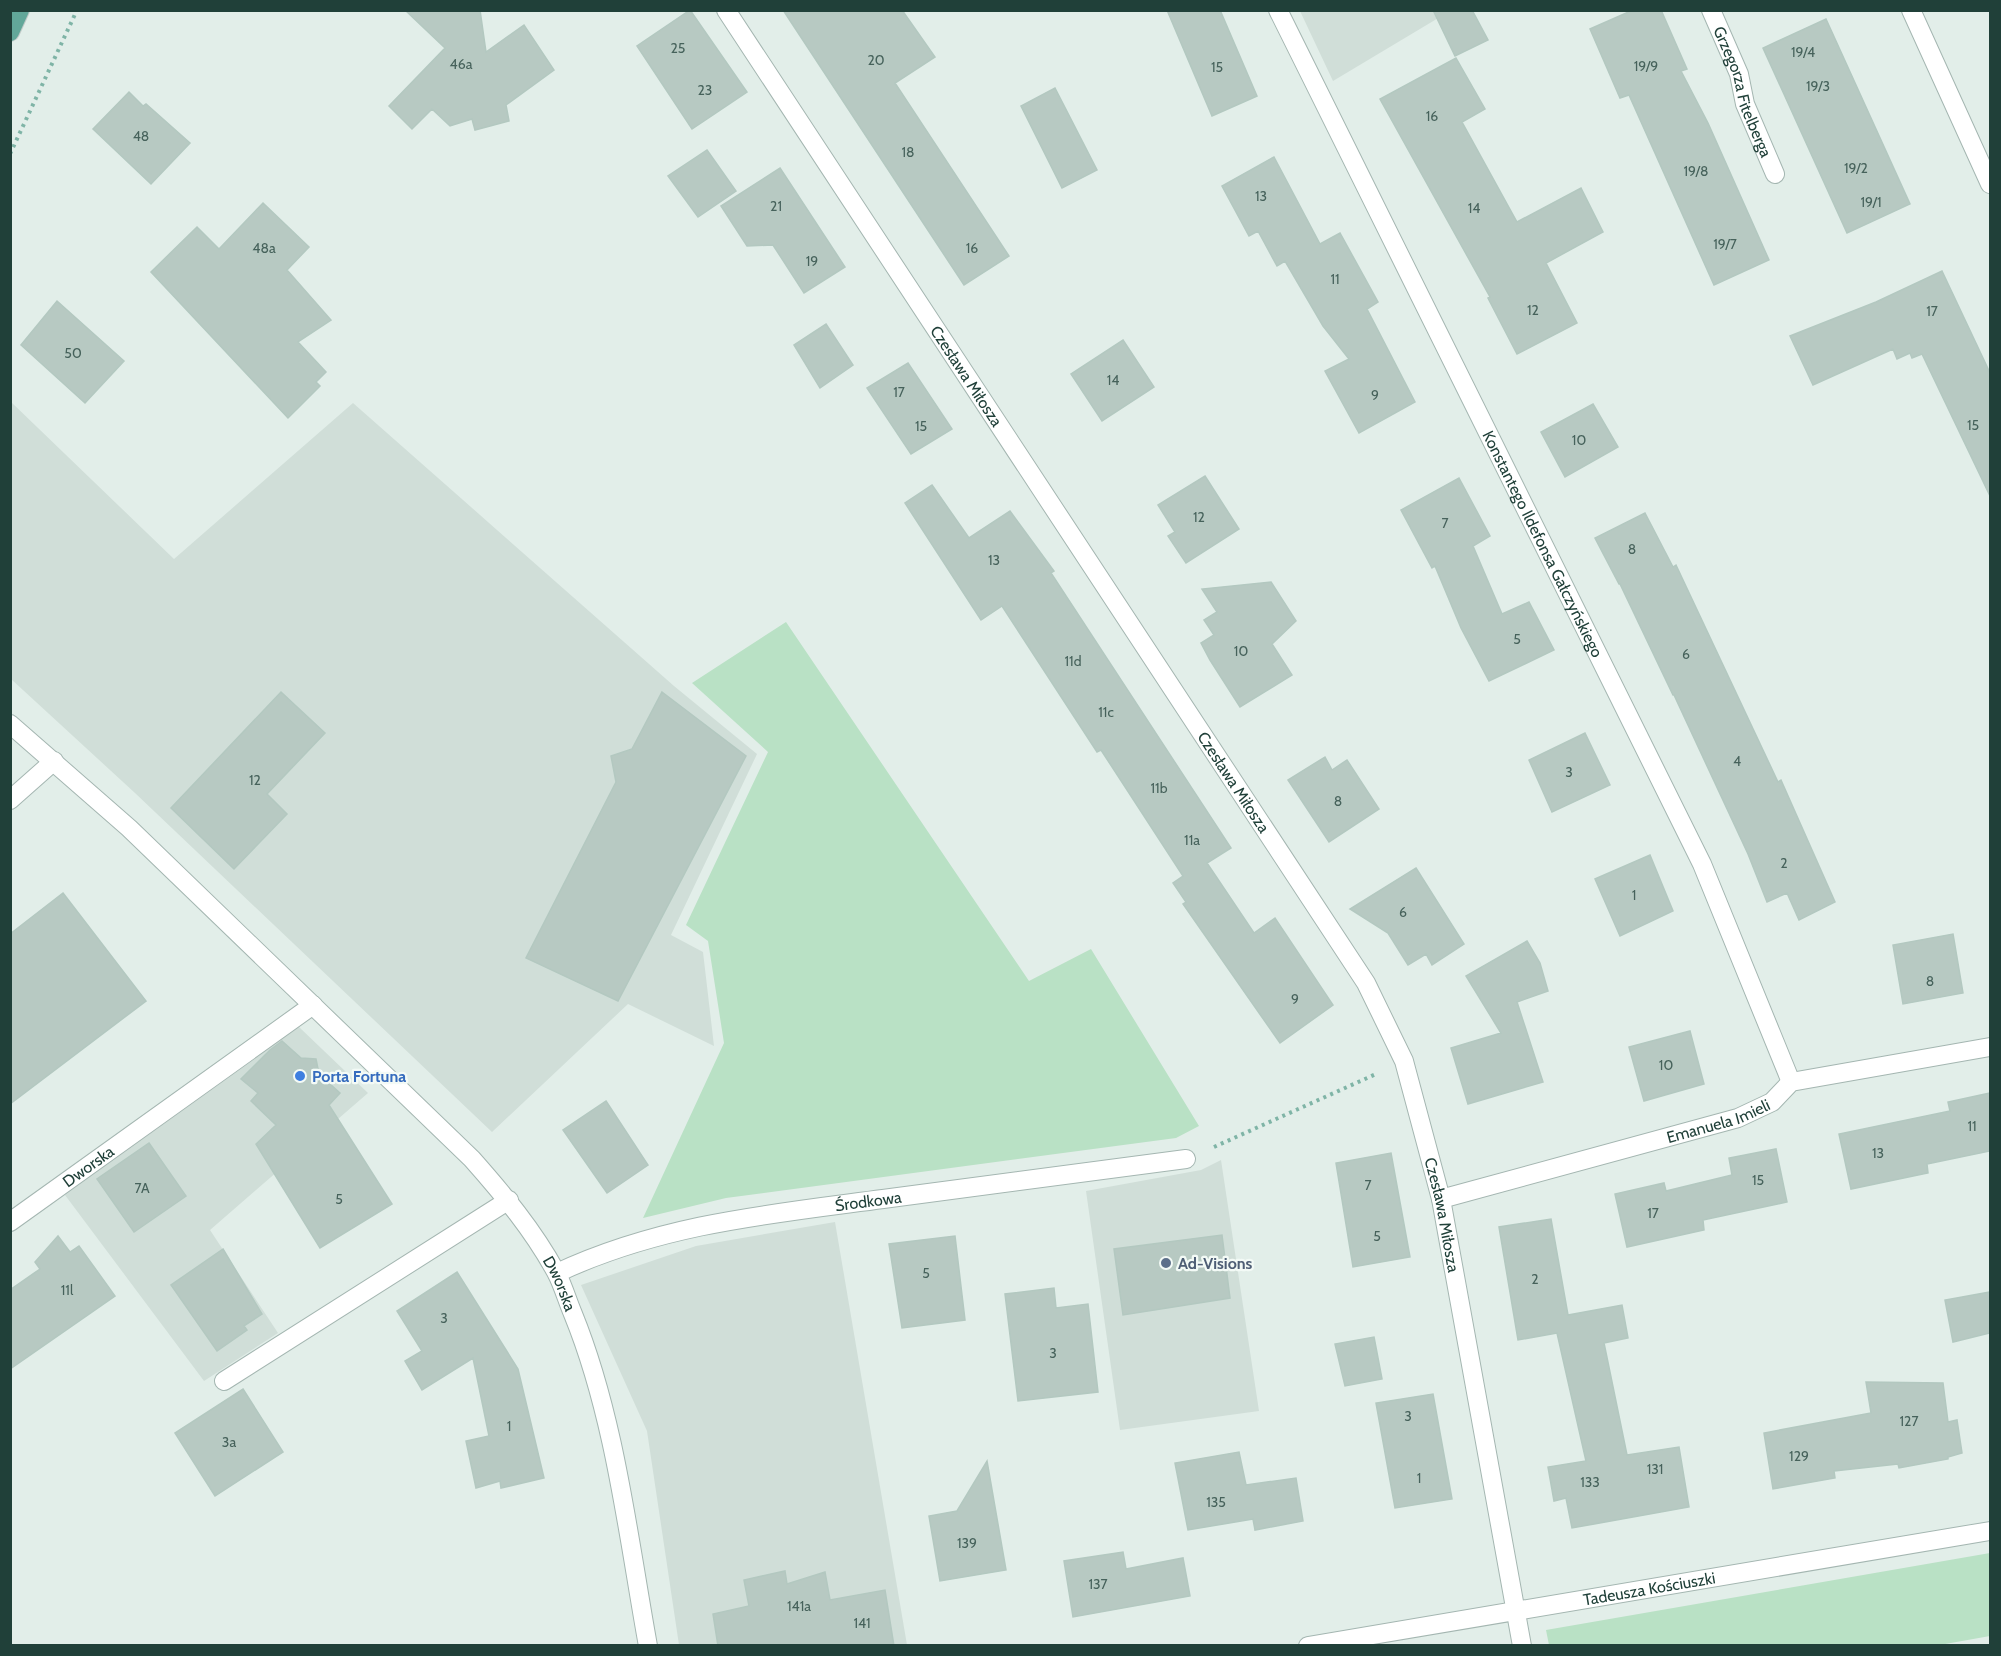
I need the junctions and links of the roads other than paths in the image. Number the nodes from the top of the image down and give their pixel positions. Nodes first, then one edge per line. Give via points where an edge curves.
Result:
1 (20, 10) edge
2 (726, 10) edge
3 (1278, 10) edge
4 (1711, 10) edge
5 (1911, 10) edge
6 (10, 32) edge
7 (1775, 174) dead end
8 (1990, 184) edge
9 (10, 724) edge
10 (54, 762) junction
11 (10, 800) edge
12 (312, 1005) junction
13 (1990, 1047) edge
14 (1791, 1082) junction
15 (1186, 1159) road end
16 (1441, 1199) junction
17 (509, 1200) junction
18 (10, 1222) edge
19 (556, 1273) junction
20 (224, 1382) dead end
21 (1990, 1531) edge
22 (1515, 1609) junction
23 (648, 1646) edge
24 (1308, 1646) edge
25 (1522, 1646) edge

1 - 6 main road
2 - 16 street, Czesława Miłosza via 1366,983 1404,1061
3 - 14 street, Konstantego Ildefonsa Gałczyńskiego via 1702,864
4 - 7 street, Grzegorza Fitelberga
5 - 8 street
9 - 10 street, Dworska
10 - 11 street
10 - 12 street, Dworska via 129,828
12 - 17 street, Dworska via 472,1159
12 - 18 street, Dworska
13 - 14 street
14 - 16 street, Emanuela Imieli via 1772,1102 1738,1118
15 - 19 street, Środkowa via 740,1218 665,1234 595,1255
16 - 22 street, Czesława Miłosza
17 - 19 street, Dworska
17 - 20 street
19 - 23 street, Dworska via 586,1347 601,1398
21 - 22 street, Tadeusza Kościuszki
22 - 24 street, Tadeusza Kościuszki
22 - 25 street, Czesława Miłosza

